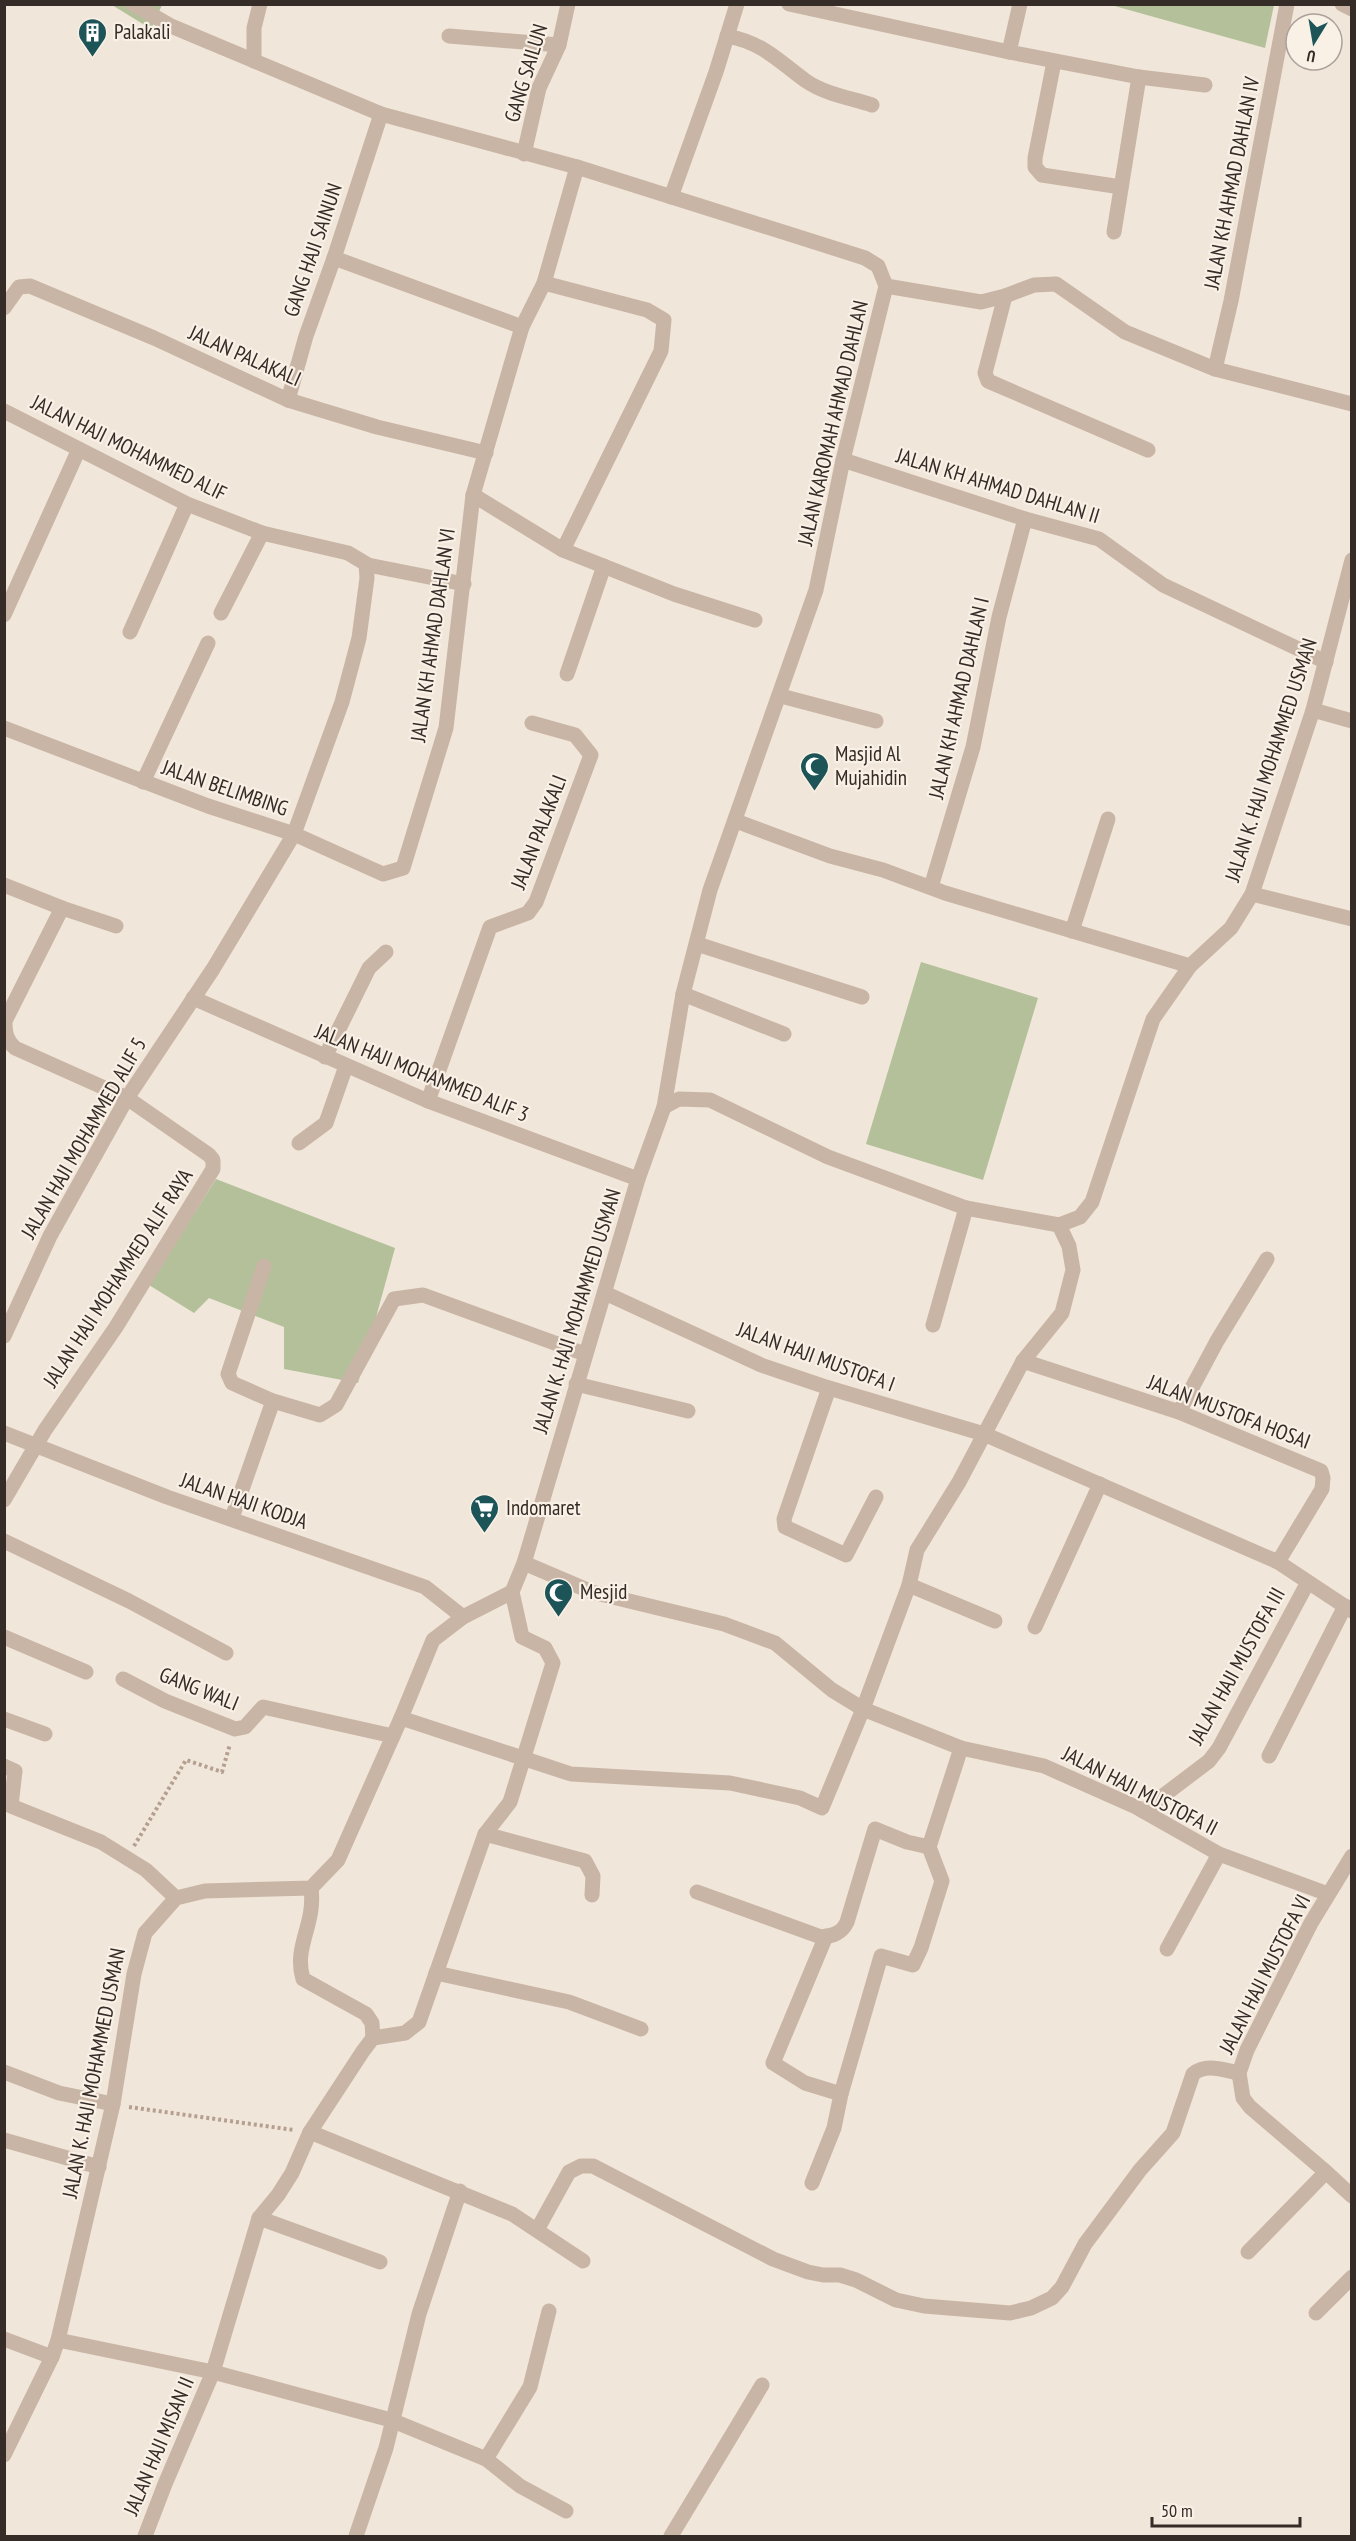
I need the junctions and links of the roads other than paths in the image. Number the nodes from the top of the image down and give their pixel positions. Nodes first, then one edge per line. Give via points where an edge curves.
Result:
1 (134, 4) edge
2 (165, 4) edge
3 (260, 4) edge
4 (568, 4) edge
5 (737, 4) edge
6 (789, 4) edge
7 (1020, 4) edge
8 (1287, 4) edge
9 (1342, 4) edge
10 (1352, 9) edge
11 (159, 19) junction
12 (449, 36) dead end
13 (727, 36) junction
14 (559, 45) junction
15 (1010, 52) junction
16 (254, 61) junction
17 (1054, 62) junction
18 (1139, 77) junction
19 (1205, 84) dead end
20 (872, 105) dead end
21 (381, 114) junction
22 (524, 154) junction
23 (577, 167) junction
24 (1121, 187) junction
25 (671, 197) junction
26 (1114, 232) dead end
27 (334, 258) junction
28 (544, 283) junction
29 (886, 286) junction
30 (1005, 296) junction
31 (4, 308) edge
32 (522, 327) junction
33 (1215, 369) junction
34 (288, 400) junction
35 (1352, 404) edge
36 (4, 411) edge
37 (80, 449) junction
38 (1148, 450) dead end
39 (486, 453) junction
40 (843, 460) junction
41 (473, 495) junction
42 (187, 504) junction
43 (1025, 519) junction
44 (262, 532) junction
45 (563, 550) junction
46 (1352, 560) edge
47 (366, 564) junction
48 (604, 566) junction
49 (464, 584) junction
50 (1348, 592) edge
51 (221, 613) dead end
52 (4, 615) edge
53 (756, 620) dead end
54 (130, 632) dead end
55 (208, 643) dead end
56 (1326, 662) junction
57 (567, 674) dead end
58 (781, 696) junction
59 (1313, 710) junction
60 (876, 721) dead end
61 (1352, 721) edge
62 (532, 723) dead end
63 (4, 728) edge
64 (142, 782) junction
65 (1108, 819) dead end
66 (736, 821) junction
67 (294, 834) junction
68 (4, 885) edge
69 (931, 887) junction
70 (1252, 894) junction
71 (62, 908) junction
72 (1352, 919) edge
73 (116, 926) dead end
74 (1072, 931) junction
75 (697, 944) junction
76 (386, 952) dead end
77 (1190, 966) junction
78 (683, 994) junction
79 (862, 997) dead end
80 (193, 998) junction
81 (784, 1035) dead end
82 (326, 1057) junction
83 (346, 1066) junction
84 (127, 1098) junction
85 (428, 1101) junction
86 (664, 1107) junction
87 (299, 1143) dead end
88 (638, 1179) junction
89 (966, 1208) junction
90 (1059, 1225) junction
91 (1267, 1259) dead end
92 (264, 1266) dead end
93 (605, 1293) junction
94 (933, 1325) dead end
95 (4, 1336) edge
96 (585, 1354) junction
97 (1023, 1361) junction
98 (576, 1384) junction
99 (829, 1388) junction
100 (273, 1401) junction
101 (688, 1411) dead end
102 (1179, 1412) junction
103 (4, 1433) edge
104 (984, 1434) junction
105 (36, 1446) junction
106 (1100, 1484) junction
107 (876, 1497) dead end
108 (4, 1500) edge
109 (232, 1518) junction
110 (4, 1541) edge
111 (1278, 1562) junction
112 (524, 1563) junction
113 (1308, 1582) junction
114 (909, 1585) junction
115 (512, 1592) junction
116 (1348, 1609) edge
117 (463, 1617) junction
118 (994, 1621) dead end
119 (1035, 1627) dead end
120 (4, 1637) edge
121 (226, 1653) dead end
122 (86, 1672) dead end
123 (123, 1678) dead end
124 (863, 1709) junction
125 (401, 1718) junction
126 (4, 1719) edge
127 (45, 1734) dead end
128 (393, 1736) junction
129 (961, 1748) junction
130 (1269, 1756) dead end
131 (522, 1759) junction
132 (4, 1766) edge
133 (1143, 1812) junction
134 (485, 1834) junction
135 (929, 1847) junction
136 (1219, 1854) junction
137 (1352, 1856) edge
138 (311, 1888) junction
139 (697, 1892) dead end
140 (1328, 1894) junction
141 (592, 1895) dead end
142 (176, 1898) junction
143 (826, 1936) junction
144 (1167, 1949) dead end
145 (436, 1974) junction
146 (641, 2029) dead end
147 (373, 2038) junction
148 (4, 2072) edge
149 (1239, 2073) junction
150 (841, 2094) junction
151 (113, 2104) junction
152 (310, 2132) junction
153 (4, 2140) edge
154 (99, 2167) junction
155 (1326, 2172) junction
156 (812, 2183) dead end
157 (460, 2191) junction
158 (1352, 2196) edge
159 (259, 2218) junction
160 (537, 2230) junction
161 (1248, 2252) dead end
162 (583, 2261) dead end
163 (380, 2262) dead end
164 (1352, 2277) edge
165 (549, 2311) dead end
166 (1316, 2313) dead end
167 (4, 2339) edge
168 (58, 2340) junction
169 (52, 2357) junction
170 (213, 2372) junction
171 (762, 2385) dead end
172 (392, 2420) junction
173 (5, 2451) edge
174 (486, 2459) junction
175 (566, 2511) dead end
176 (145, 2536) edge
177 (356, 2536) edge
178 (671, 2536) edge

1 - 11 street, JALAN KAROMAH AHMAD DAHLAN
2 - 11 street
3 - 16 street via 254,28
4 - 14 street, GANG SAILUN
5 - 13 street
6 - 15 street
7 - 15 street
8 - 33 street, JALAN KH AHMAD DAHLAN IV
9 - 10 street
11 - 16 street, JALAN KAROMAH AHMAD DAHLAN
12 - 14 street
13 - 20 street via 758,45 826,92
13 - 25 street
14 - 22 street, GANG SAILUN via 540,88
15 - 17 street
16 - 21 street, JALAN KAROMAH AHMAD DAHLAN
17 - 18 street
17 - 24 street via 1035,167 1042,176
18 - 19 street
18 - 24 street
21 - 22 street, JALAN KAROMAH AHMAD DAHLAN
21 - 27 street, GANG HAJI SAINUN
22 - 23 street, JALAN KAROMAH AHMAD DAHLAN
23 - 25 street, JALAN KAROMAH AHMAD DAHLAN
23 - 28 street, JALAN KH AHMAD DAHLAN VI
24 - 26 street
25 - 29 street, JALAN KAROMAH AHMAD DAHLAN via 866,258 879,266
27 - 32 street
27 - 34 street, GANG HAJI SAINUN
28 - 32 street, JALAN KH AHMAD DAHLAN VI
28 - 45 street via 647,310 664,320 661,351
29 - 30 street via 981,302
29 - 40 street, JALAN KAROMAH AHMAD DAHLAN
30 - 33 street via 1034,285 1056,285 1125,332
30 - 38 street via 985,373 988,381
31 - 34 street, JALAN PALAKALI via 19,287 30,286
32 - 39 street, JALAN KH AHMAD DAHLAN VI
33 - 35 street
34 - 39 street, JALAN PALAKALI via 377,427
36 - 37 street, JALAN HAJI MOHAMMED ALIF
37 - 42 street, JALAN HAJI MOHAMMED ALIF
37 - 52 street
39 - 41 street, JALAN KH AHMAD DAHLAN VI
40 - 43 street, JALAN KH AHMAD DAHLAN II
40 - 58 street, JALAN KAROMAH AHMAD DAHLAN via 816,590
41 - 45 street
41 - 49 street, JALAN KH AHMAD DAHLAN VI
42 - 44 street, JALAN HAJI MOHAMMED ALIF
42 - 54 street
43 - 56 street, JALAN KH AHMAD DAHLAN II via 1099,539 1163,585
43 - 69 street, JALAN KH AHMAD DAHLAN I via 999,617 972,747
44 - 47 street, JALAN HAJI MOHAMMED ALIF via 348,553
44 - 51 street
45 - 48 street
46 - 50 street, JALAN K. HAJI MOHAMMED USMAN
47 - 49 street, JALAN HAJI MOHAMMED ALIF
47 - 67 street via 359,638
48 - 53 street
48 - 57 street
49 - 67 street, JALAN KH AHMAD DAHLAN VI via 446,728 403,867 383,873
50 - 56 street, JALAN K. HAJI MOHAMMED USMAN
55 - 64 street
56 - 59 street, JALAN K. HAJI MOHAMMED USMAN
58 - 60 street
58 - 66 street, JALAN KAROMAH AHMAD DAHLAN
59 - 61 street
59 - 70 street, JALAN K. HAJI MOHAMMED USMAN
62 - 85 street, JALAN PALAKALI via 575,735 591,755 536,902 528,913 490,927
63 - 64 street, JALAN BELIMBING
64 - 67 street, JALAN BELIMBING
65 - 74 street
66 - 69 street via 830,856
66 - 75 street, JALAN KAROMAH AHMAD DAHLAN via 710,890
67 - 80 street
68 - 71 street
69 - 74 street
70 - 72 street
70 - 77 street, JALAN K. HAJI MOHAMMED USMAN via 1232,928
71 - 73 street
71 - 84 street, JALAN HAJI MOHAMMED ALIF RAYA via 5,1021 5,1034 15,1048
74 - 77 street
75 - 78 street, JALAN KAROMAH AHMAD DAHLAN
75 - 79 street
76 - 82 street via 369,968
77 - 90 street, JALAN K. HAJI MOHAMMED USMAN via 1153,1019 1092,1202 1080,1217
78 - 81 street
78 - 86 street, JALAN KAROMAH AHMAD DAHLAN
80 - 82 street, JALAN HAJI MOHAMMED ALIF 3
80 - 84 street, JALAN HAJI MOHAMMED ALIF 5
82 - 83 street, JALAN HAJI MOHAMMED ALIF 3
83 - 85 street, JALAN HAJI MOHAMMED ALIF 3
83 - 87 street via 326,1123
84 - 95 street, JALAN HAJI MOHAMMED ALIF 5 via 50,1236
84 - 105 street, JALAN HAJI MOHAMMED ALIF RAYA via 209,1155 213,1169 116,1327
85 - 88 street, JALAN HAJI MOHAMMED ALIF 3
86 - 88 street, JALAN K. HAJI MOHAMMED USMAN
86 - 89 street via 679,1099 710,1100 828,1157
88 - 93 street, JALAN K. HAJI MOHAMMED USMAN
89 - 90 street
89 - 94 street
90 - 97 street via 1069,1246 1073,1270 1062,1313
91 - 102 street
92 - 100 street via 228,1374 232,1383
93 - 96 street, JALAN K. HAJI MOHAMMED USMAN
93 - 99 street, JALAN HAJI MUSTOFA I via 761,1365
96 - 98 street, JALAN K. HAJI MOHAMMED USMAN
96 - 100 street via 423,1295 393,1299 336,1405 320,1415
97 - 102 street, JALAN MUSTOFA HOSAI
97 - 104 street
98 - 101 street
98 - 112 street, JALAN K. HAJI MOHAMMED USMAN
99 - 104 street, JALAN HAJI MUSTOFA I
99 - 107 street via 784,1519 785,1527 846,1555
100 - 109 street
102 - 111 street, JALAN MUSTOFA HOSAI via 1321,1471 1322,1489
103 - 105 street, JALAN HAJI KODJA
104 - 106 street, JALAN HAJI MUSTOFA I
104 - 114 street via 917,1550
105 - 108 street, JALAN HAJI MOHAMMED ALIF RAYA
105 - 109 street, JALAN HAJI KODJA
106 - 111 street, JALAN HAJI MUSTOFA I
106 - 119 street
109 - 117 street, JALAN HAJI KODJA via 425,1587
110 - 121 street
111 - 113 street, JALAN HAJI MUSTOFA I
112 - 115 street, JALAN K. HAJI MOHAMMED USMAN
112 - 124 street, JALAN HAJI MUSTOFA II via 592,1592 724,1624 775,1643 832,1690
113 - 116 street, JALAN HAJI MUSTOFA I
113 - 133 street, JALAN HAJI MUSTOFA III via 1219,1748 1209,1761
114 - 118 street
114 - 124 street
115 - 117 street
115 - 131 street via 522,1637 545,1648 553,1663
116 - 130 street
117 - 125 street via 433,1640
120 - 122 street
123 - 128 street, GANG WALI via 165,1701 235,1729 245,1727 263,1707
124 - 129 street, JALAN HAJI MUSTOFA II
124 - 131 street via 822,1808 800,1798 730,1782 571,1774
125 - 128 street
125 - 131 street
126 - 127 street
128 - 138 street via 338,1860
129 - 133 street, JALAN HAJI MUSTOFA II via 1044,1766
129 - 135 street
131 - 134 street via 510,1802
132 - 142 street via 15,1771 11,1806 101,1842 146,1870
133 - 136 street, JALAN HAJI MUSTOFA II
134 - 141 street via 585,1861 593,1876
134 - 145 street
135 - 143 street via 875,1829 844,1929
135 - 150 street via 942,1881 921,1948 913,1965 881,1956
136 - 140 street, JALAN HAJI MUSTOFA II
136 - 144 street
137 - 140 street, JALAN HAJI MUSTOFA VI
138 - 142 street via 205,1891
138 - 147 street via 313,1905 299,1955 303,1979 366,2014 372,2023
139 - 143 street
140 - 149 street, JALAN HAJI MUSTOFA VI
142 - 151 street, JALAN K. HAJI MOHAMMED USMAN via 145,1933 134,1974
143 - 150 street via 772,2062 805,2083
145 - 146 street via 569,2002
145 - 147 street via 418,2022 405,2033
147 - 152 street, JALAN HAJI MISAN II
148 - 151 street via 59,2093
149 - 155 street via 1243,2098 1250,2107
149 - 160 street via 1212,2068 1193,2074 1173,2133 1140,2170 1086,2244 1062,2287 1052,2298 1010,2313 924,2306 896,2300 840,2275 808,2272 773,2259 593,2166 569,2172
150 - 156 street via 834,2128
151 - 154 street, JALAN K. HAJI MOHAMMED USMAN
152 - 157 street
152 - 159 street, JALAN HAJI MISAN II via 292,2173
153 - 154 street
154 - 168 street, JALAN K. HAJI MOHAMMED USMAN
155 - 158 street
155 - 161 street
157 - 160 street
157 - 172 street via 419,2314
159 - 163 street
159 - 170 street, JALAN HAJI MISAN II
160 - 162 street
164 - 166 street
165 - 174 street via 530,2387
167 - 169 street
168 - 169 street, JALAN K. HAJI MOHAMMED USMAN
168 - 170 street
169 - 173 street, JALAN K. HAJI MOHAMMED USMAN
170 - 172 street
170 - 176 street, JALAN HAJI MISAN II
171 - 178 street
172 - 174 street
172 - 177 street
174 - 175 street via 520,2486

